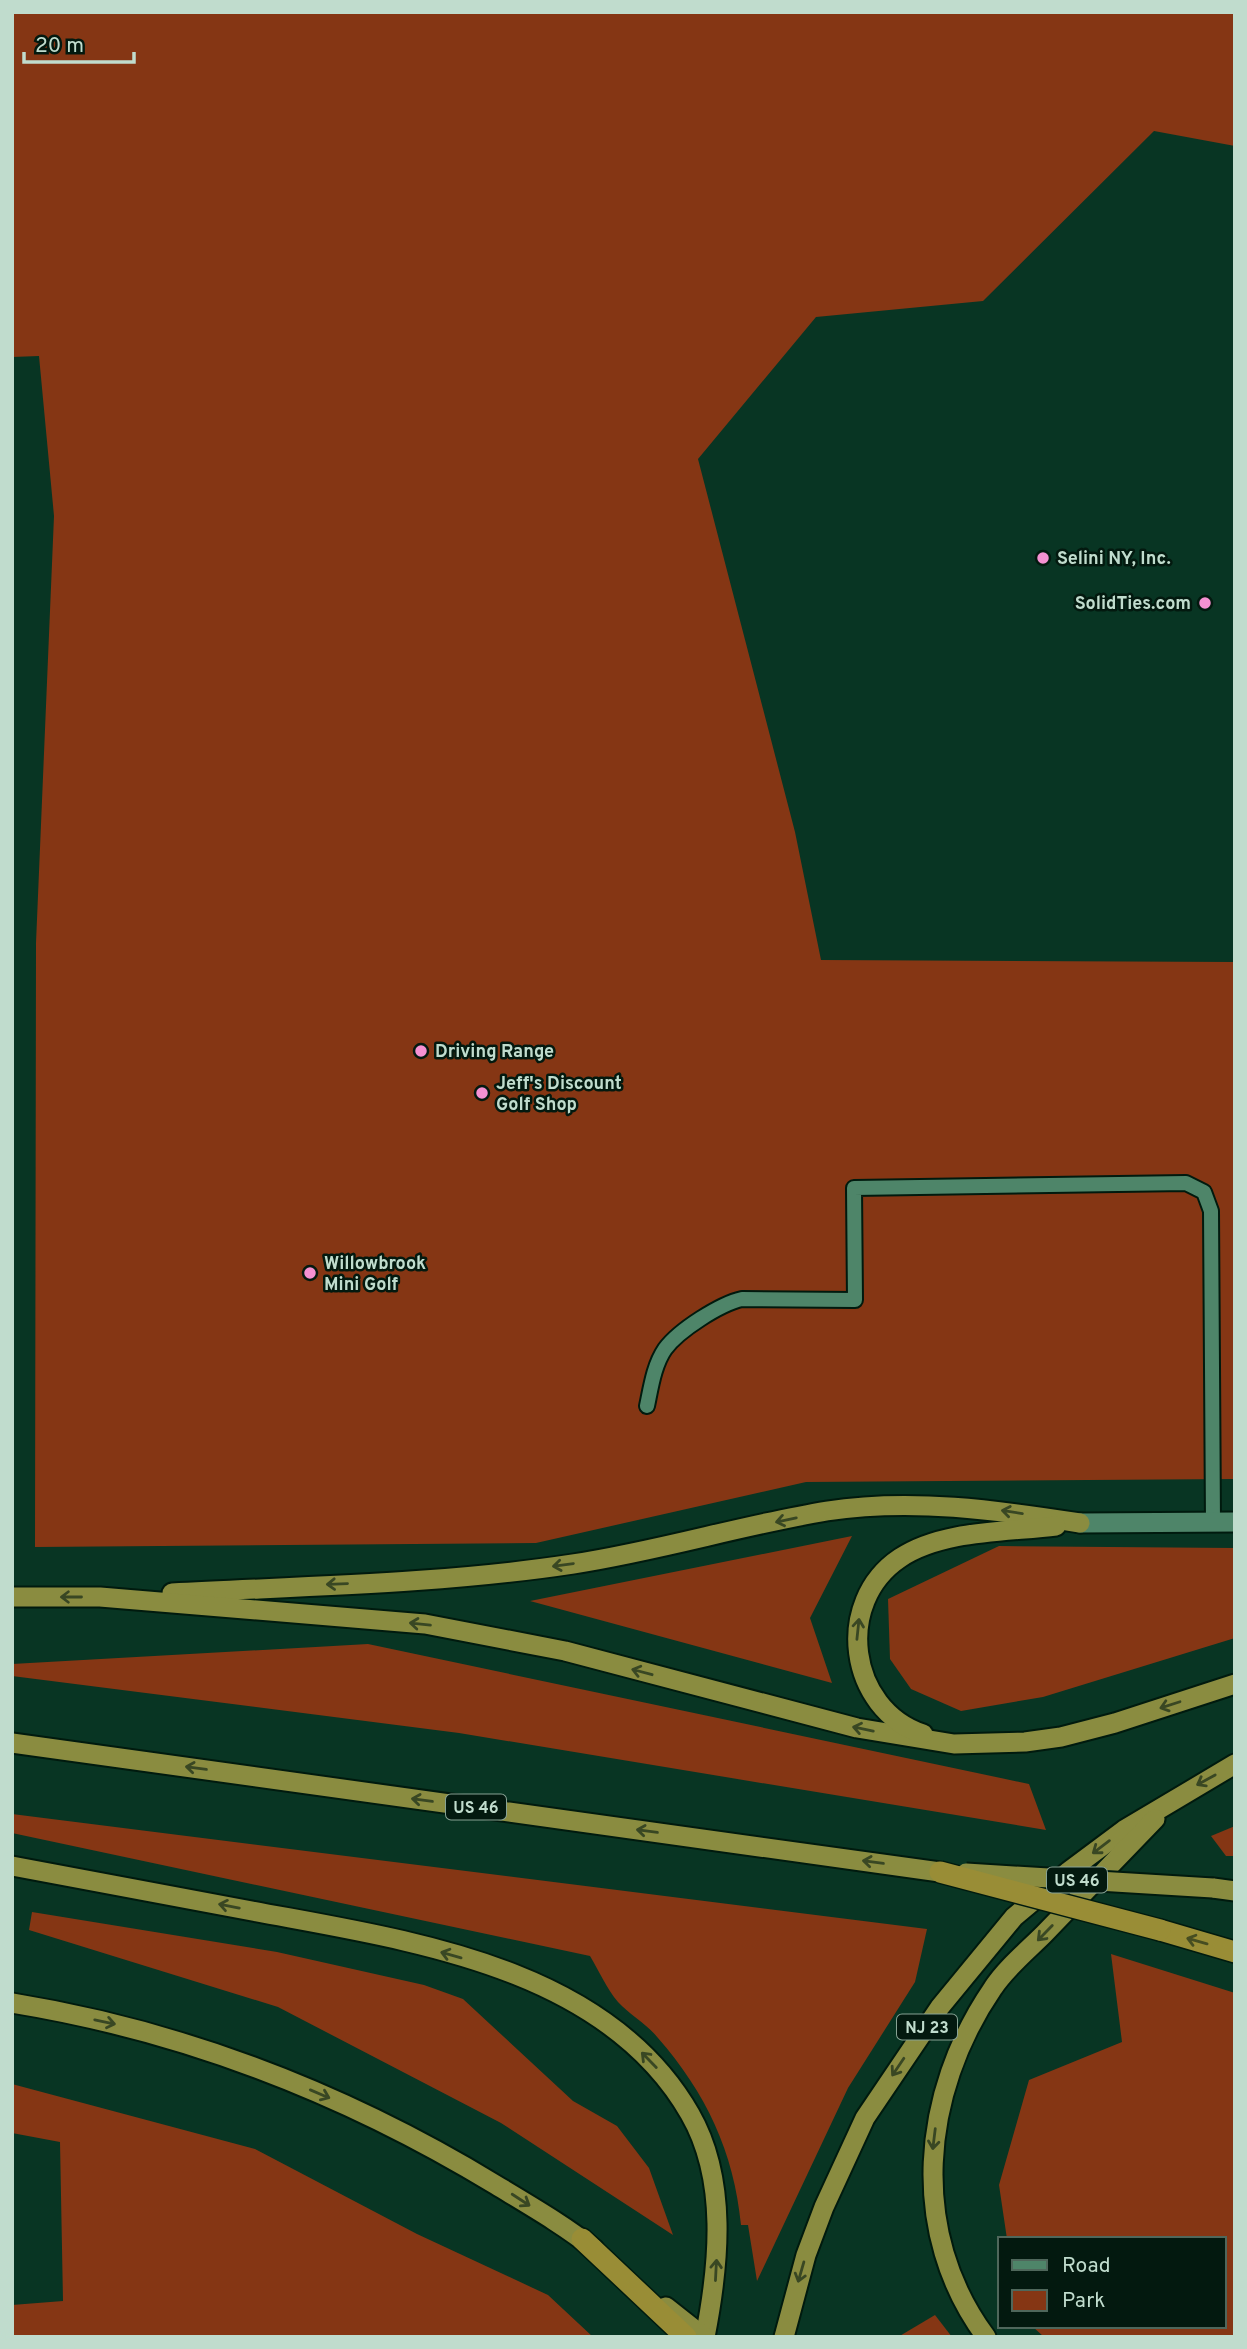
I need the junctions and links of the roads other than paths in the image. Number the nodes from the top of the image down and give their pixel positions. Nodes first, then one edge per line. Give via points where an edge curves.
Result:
1 (647, 1405) dead end
2 (1213, 1522) junction
3 (1235, 1522) edge
4 (1080, 1523) junction
5 (12, 1597) edge
6 (100, 1597) junction
7 (1235, 1684) edge
8 (12, 1743) edge
9 (954, 1744) junction
10 (1235, 1764) edge
11 (1178, 1796) junction
12 (12, 1866) edge
13 (940, 1871) junction
14 (1235, 1891) edge
15 (1235, 1952) edge
16 (12, 2003) edge
17 (582, 2239) junction
18 (686, 2337) edge
19 (705, 2337) edge
20 (784, 2337) edge
21 (986, 2337) edge

1 - 2 lane via 666,1347 728,1302 855,1300 854,1188 1192,1184 1204,1192 1211,1211
2 - 3 street
2 - 4 street
4 -> 6 highway via 943,1506 851,1509 639,1552 500,1574
9 -> 4 highway via 916,1731 876,1702 857,1654 857,1625 867,1597 881,1575 900,1558 924,1547
6 -> 5 highway
9 -> 6 highway via 857,1728 498,1636 425,1624
7 -> 9 highway via 1061,1737
13 -> 8 highway, US 46
10 -> 11 highway, NJ 23
11 -> 20 highway, NJ 23 via 1102,1846 1014,1917 940,2007 865,2118 811,2243
11 -> 21 highway via 994,1986 966,2032 948,2076 935,2131 932,2197 953,2277
19 -> 12 highway via 716,2283 718,2239 706,2157 691,2116 666,2077 595,2015 499,1969 445,1953 321,1924
13 - 14 highway, US 46, bridge
15 -> 13 highway, bridge
16 -> 17 highway via 118,2025 279,2077 442,2152
17 - 18 highway
17 - 19 highway

